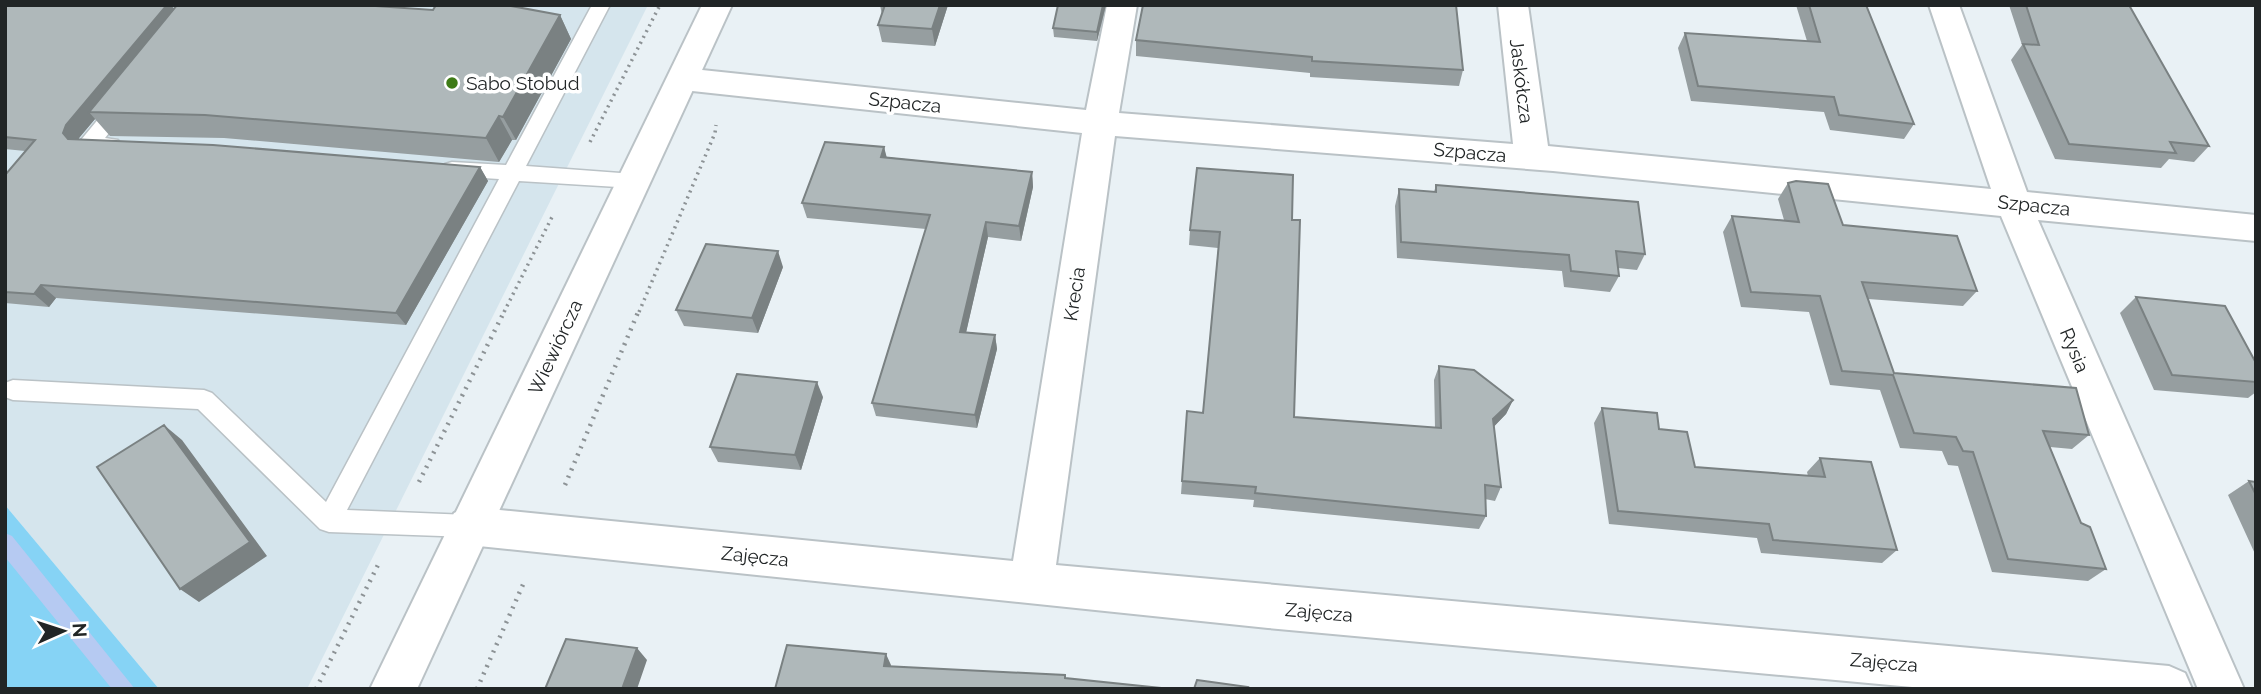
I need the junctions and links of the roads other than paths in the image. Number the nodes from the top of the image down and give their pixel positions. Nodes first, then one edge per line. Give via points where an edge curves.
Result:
1 (601, 5) edge
2 (717, 5) edge
3 (1122, 5) edge
4 (1513, 5) edge
5 (1944, 5) edge
6 (683, 79) junction
7 (132, 92) edge
8 (1100, 123) junction
9 (126, 145) edge
10 (1532, 158) junction
11 (428, 167) edge
12 (512, 174) junction
13 (634, 181) junction
14 (2013, 203) junction
15 (2256, 228) edge
16 (13, 390) dead end
17 (329, 521) junction
18 (469, 526) junction
19 (1031, 584) junction
20 (393, 689) edge
21 (2169, 689) edge
22 (2221, 689) edge

1 - 12 lane
2 - 6 street, Wiewiórcza
3 - 8 street, Krecia
4 - 10 street, Jaskółcza
5 - 14 street, Rysia
6 - 8 street, Szpacza
6 - 13 street, Wiewiórcza
7 - 9 lane via 88,145
8 - 10 street, Szpacza
8 - 19 street, Krecia
10 - 14 street, Szpacza
11 - 12 lane
12 - 13 lane
12 - 17 lane
13 - 18 street, Wiewiórcza
14 - 15 street, Szpacza
14 - 22 street, Rysia
16 - 17 lane via 204,400
17 - 18 lane
18 - 19 street, Zajęcza
18 - 20 street, Wiewiórcza
19 - 21 street, Zajęcza

